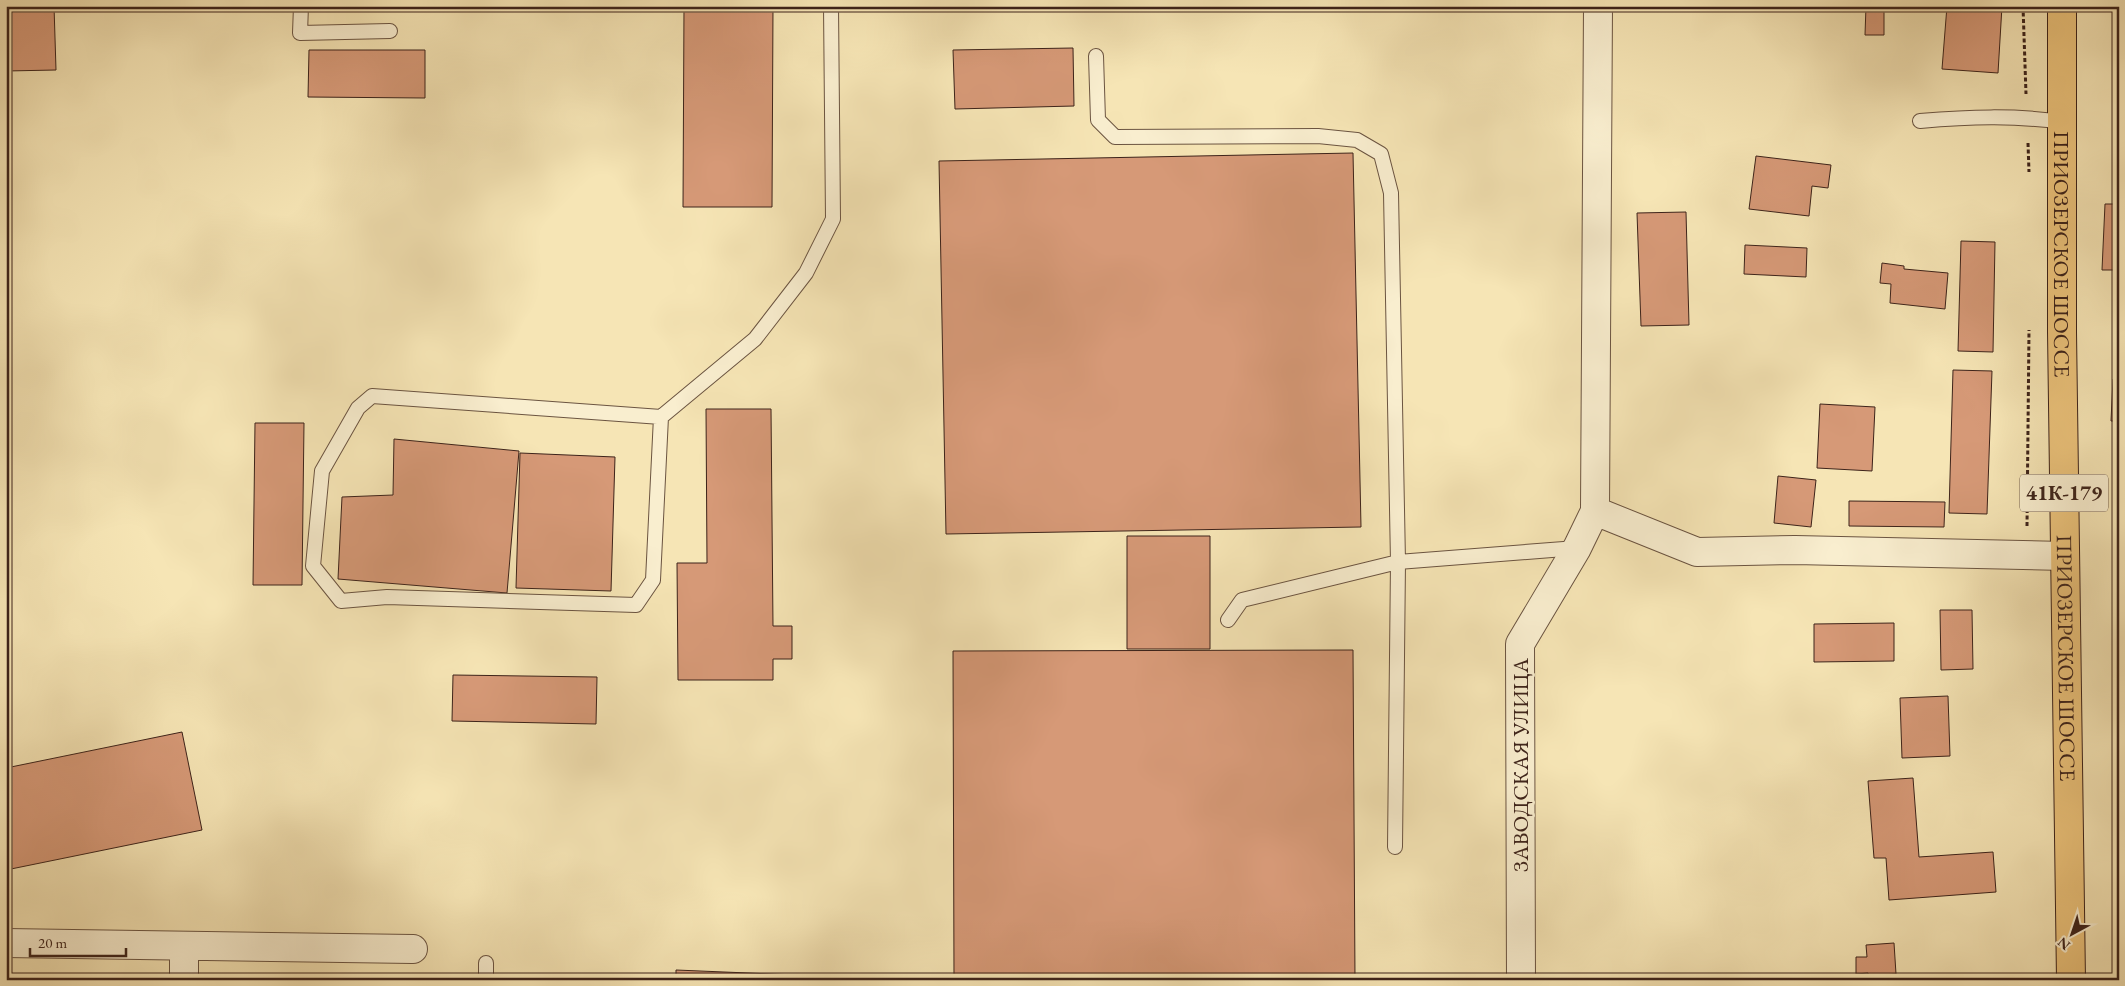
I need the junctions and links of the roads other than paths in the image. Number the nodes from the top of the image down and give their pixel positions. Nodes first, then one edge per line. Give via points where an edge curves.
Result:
1 (301, 6) edge
2 (831, 6) edge
3 (1598, 6) edge
4 (2062, 6) edge
5 (390, 31) dead end
6 (1096, 56) dead end
7 (1920, 121) dead end
8 (2062, 122) junction
9 (661, 416) junction
10 (1595, 511) junction
11 (1577, 548) junction
12 (2064, 556) junction
13 (1398, 562) junction
14 (1228, 620) dead end
15 (1395, 847) dead end
16 (6, 943) edge
17 (184, 946) junction
18 (413, 949) dead end
19 (486, 963) dead end
20 (184, 980) edge
21 (486, 980) edge
22 (1521, 980) edge
23 (2071, 980) edge

1 - 5 lane via 300,33
2 - 9 lane via 833,219 806,273 755,339
3 - 10 street
4 - 8 main road, ПРИОЗЕРСКОЕ ШОССЕ / 41К-179
6 - 13 lane via 1098,120 1115,137 1318,136 1357,140 1381,154 1391,193
7 - 8 lane via 1975,116 2028,117
8 - 12 main road, ПРИОЗЕРСКОЕ ШОССЕ / 41К-179
9 - 9 lane via 653,580 636,605 387,597 341,601 313,566 322,471 358,408 372,396
10 - 11 street, ЗАВОДСКАЯ УЛИЦА
10 - 12 street via 1697,552 1795,550
11 - 13 lane
11 - 22 street, ЗАВОДСКАЯ УЛИЦА via 1520,644
12 - 23 main road, ПРИОЗЕРСКОЕ ШОССЕ / 41К-179
13 - 14 lane via 1242,600
13 - 15 lane
16 - 17 street
17 - 18 street
17 - 20 street
19 - 21 lane

